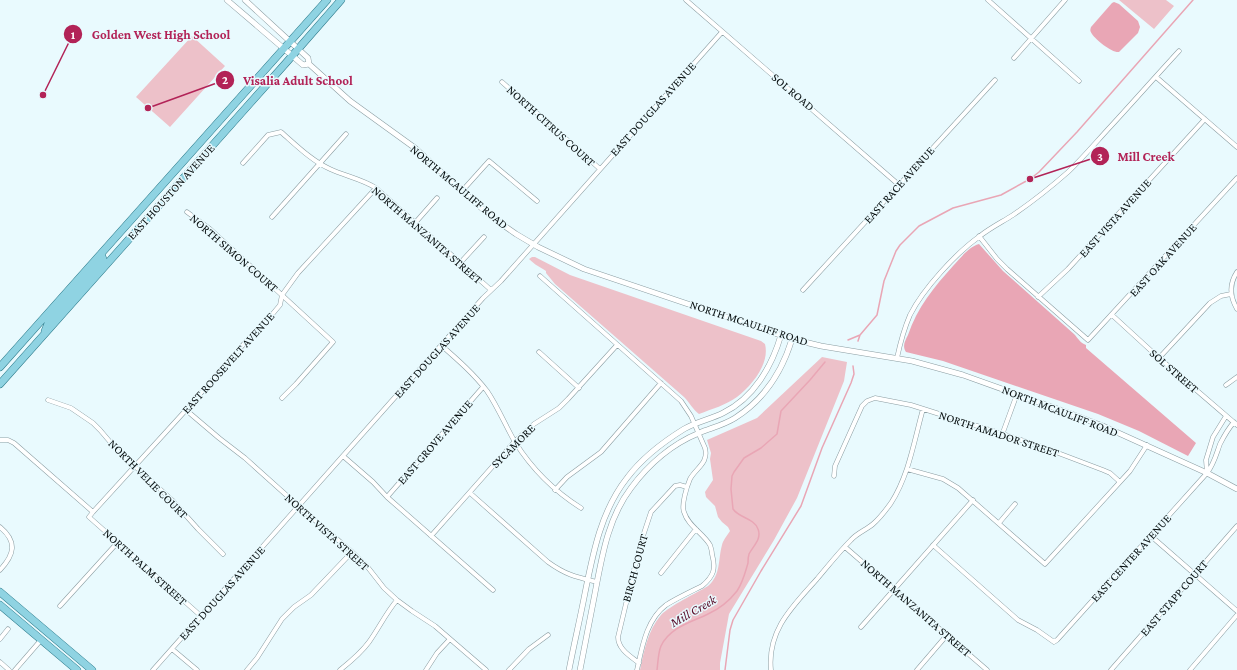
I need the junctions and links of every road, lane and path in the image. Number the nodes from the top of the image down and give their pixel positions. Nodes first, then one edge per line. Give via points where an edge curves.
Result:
1 (227, 0) edge
2 (245, 0) edge
3 (327, 0) edge
4 (341, 0) edge
5 (686, 0) edge
6 (988, 0) edge
7 (1065, 0) edge
8 (722, 32) junction
9 (1032, 38) junction
10 (290, 41) junction
11 (283, 48) junction
12 (298, 49) junction
13 (1178, 52) dead end
14 (292, 56) junction
15 (1014, 58) dead end
16 (309, 64) junction
17 (1156, 77) junction
18 (995, 80) dead end
19 (1079, 81) dead end
20 (502, 82) dead end
21 (1205, 119) junction
22 (346, 134) dead end
23 (1237, 146) edge
24 (320, 163) junction
25 (243, 164) dead end
26 (600, 169) junction
27 (1237, 178) edge
28 (899, 184) junction
29 (376, 188) junction
30 (462, 191) junction
31 (437, 198) dead end
32 (537, 201) dead end
33 (187, 212) dead end
34 (272, 217) dead end
35 (415, 222) junction
36 (979, 236) junction
37 (484, 237) dead end
38 (533, 245) junction
39 (101, 254) junction
40 (461, 262) junction
41 (1237, 272) edge
42 (540, 276) dead end
43 (491, 290) junction
44 (803, 290) dead end
45 (1231, 294) junction
46 (282, 295) junction
47 (1038, 296) junction
48 (1237, 309) edge
49 (1112, 315) junction
50 (781, 335) junction
51 (43, 336) junction
52 (792, 339) junction
53 (617, 344) junction
54 (442, 346) junction
55 (539, 352) dead end
56 (897, 358) junction
57 (1159, 358) junction
58 (0, 367) edge
59 (1237, 377) edge
60 (661, 383) junction
61 (0, 384) edge
62 (1226, 385) dead end
63 (483, 387) junction
64 (579, 388) junction
65 (1017, 394) junction
66 (282, 398) dead end
67 (48, 400) dead end
68 (923, 409) junction
69 (186, 410) junction
70 (1226, 416) junction
71 (1236, 423) edge
72 (694, 424) junction
73 (699, 433) junction
74 (1002, 435) junction
75 (0, 440) edge
76 (515, 441) junction
77 (1147, 445) junction
78 (343, 456) junction
79 (135, 466) junction
80 (907, 469) junction
81 (1207, 473) junction
82 (834, 476) dead end
83 (1120, 482) junction
84 (687, 487) junction
85 (1237, 489) edge
86 (556, 490) junction
87 (470, 493) junction
88 (387, 497) junction
89 (973, 500) junction
90 (1015, 504) dead end
91 (298, 506) junction
92 (581, 508) dead end
93 (93, 512) junction
94 (89, 517) joint
95 (999, 523) junction
96 (1237, 526) edge
97 (0, 527) edge
98 (696, 529) junction
99 (431, 536) junction
100 (1151, 536) junction
101 (118, 542) junction
102 (933, 545) junction
103 (845, 547) junction
104 (352, 552) junction
105 (223, 554) dead end
106 (0, 570) edge
107 (661, 573) dead end
108 (1195, 574) junction
109 (588, 579) junction
110 (597, 582) junction
111 (493, 590) dead end
112 (894, 590) junction
113 (0, 592) edge
114 (397, 600) junction
115 (0, 605) edge
116 (60, 606) dead end
117 (1237, 611) edge
118 (201, 616) junction
119 (1237, 616) edge
120 (862, 627) dead end
121 (8, 629) dead end
122 (548, 635) dead end
123 (947, 636) junction
124 (0, 639) edge
125 (450, 639) junction
126 (41, 640) junction
127 (172, 649) junction
128 (0, 662) edge
129 (638, 663) junction
130 (90, 668) edge
131 (9, 670) edge
132 (15, 670) edge
133 (77, 670) edge
134 (153, 670) edge
135 (197, 670) edge
136 (247, 670) edge
137 (340, 670) edge
138 (426, 670) edge
139 (486, 670) edge
140 (510, 670) edge
141 (569, 670) edge
142 (580, 670) edge
143 (637, 670) edge
144 (771, 670) edge
145 (917, 670) edge
146 (987, 670) edge
147 (1111, 670) edge
148 (1190, 670) edge

1 - 11 street, NORTH MCAULIFF ROAD
2 - 10 street, NORTH MCAULIFF ROAD
3 - 10 main road, EAST HOUSTON AVENUE
4 - 12 main road, EAST HOUSTON AVENUE
5 - 8 street, SOL ROAD
6 - 9 street
7 - 9 street
8 - 26 street, EAST DOUGLAS AVENUE
8 - 28 street, SOL ROAD
9 - 15 street
9 - 19 street
10 - 11 main road, EAST HOUSTON AVENUE
10 - 12 street, NORTH MCAULIFF ROAD
11 - 14 street, NORTH MCAULIFF ROAD
11 - 39 main road, EAST HOUSTON AVENUE
12 - 14 main road, EAST HOUSTON AVENUE
12 - 16 street, NORTH MCAULIFF ROAD via 308,58
13 - 17 street
14 - 16 street, NORTH MCAULIFF ROAD via 302,65
14 - 51 main road, EAST HOUSTON AVENUE
16 - 30 street, NORTH MCAULIFF ROAD via 350,101 415,148
17 - 21 street
17 - 36 street via 1068,171 1025,207
18 - 28 street, EAST RACE AVENUE
20 - 26 street, NORTH CITRUS COURT
21 - 23 street
21 - 47 street, EAST VISTA AVENUE via 1068,269
22 - 24 street
24 - 25 street, NORTH MANZANITA STREET via 281,132 268,135
24 - 29 street, NORTH MANZANITA STREET
24 - 34 street
26 - 38 street, EAST DOUGLAS AVENUE
27 - 49 street, EAST OAK AVENUE
28 - 44 street, EAST RACE AVENUE
29 - 35 street, NORTH MANZANITA STREET
29 - 46 street, EAST ROOSEVELT AVENUE via 298,273
30 - 32 street via 489,161
30 - 38 street, NORTH MCAULIFF ROAD via 500,223
31 - 35 street
33 - 46 street, NORTH SIMON COURT via 210,229
35 - 40 street, NORTH MANZANITA STREET
36 - 47 street via 997,259
36 - 56 street via 958,254 925,293 909,319
37 - 40 street
38 - 43 street, EAST DOUGLAS AVENUE
38 - 50 street, NORTH MCAULIFF ROAD via 584,269
39 - 51 main road via 103,259 99,265 49,321
39 - 58 main road, EAST HOUSTON AVENUE
40 - 43 street, NORTH MANZANITA STREET
41 - 45 street
42 - 53 street
43 - 54 street, EAST DOUGLAS AVENUE
45 - 48 street
45 - 57 street via 1210,302
46 - 66 street, NORTH SIMON COURT via 333,342
46 - 69 street, EAST ROOSEVELT AVENUE via 280,305 265,323
47 - 49 street, EAST OAK AVENUE via 1088,340
49 - 57 street, SOL STREET
50 - 52 street, NORTH MCAULIFF ROAD
50 - 72 street via 773,359 751,391 724,413
51 - 61 main road, EAST HOUSTON AVENUE
52 - 56 street, NORTH MCAULIFF ROAD
52 - 73 street via 784,362 768,389 757,401 734,418
53 - 60 street
53 - 64 street, SYCAMORE
54 - 63 street via 470,371
54 - 78 street, EAST DOUGLAS AVENUE
55 - 64 street
56 - 65 street, NORTH MCAULIFF ROAD via 938,368
57 - 70 street, SOL STREET
59 - 62 street
60 - 72 street via 686,407
60 - 86 street via 601,452 567,477
63 - 76 street
63 - 88 street, EAST GROVE AVENUE
64 - 76 street, SYCAMORE via 559,408 534,424
65 - 74 street
65 - 77 street, NORTH MCAULIFF ROAD
67 - 79 street, NORTH VELIE COURT via 71,408 93,423 116,450
68 - 74 street, NORTH AMADOR STREET
68 - 80 street
68 - 82 street, NORTH AMADOR STREET via 875,398 867,401 862,406 835,466
69 - 79 street, EAST ROOSEVELT AVENUE
69 - 91 street, NORTH VISTA STREET
70 - 71 street, SOL STREET
70 - 81 street via 1213,437 1206,460
71 - 81 street, EAST CENTER AVENUE via 1226,432 1213,465
72 - 73 street
72 - 109 street via 652,452 619,488 604,519
73 - 84 street via 706,456
73 - 110 street via 664,454 631,488 610,527
74 - 83 street, NORTH AMADOR STREET via 1037,445 1110,473
75 - 93 street via 14,443
76 - 86 street via 534,468
76 - 87 street, SYCAMORE
77 - 81 street, NORTH MCAULIFF ROAD
77 - 83 street via 1130,472
78 - 88 street
78 - 91 street, EAST DOUGLAS AVENUE
79 - 93 street, EAST ROOSEVELT AVENUE
79 - 105 street, NORTH VELIE COURT via 172,500
80 - 89 street via 943,479
80 - 103 street via 894,497 880,516
81 - 85 street, NORTH MCAULIFF ROAD
81 - 100 street, EAST CENTER AVENUE
83 - 95 street via 1046,564
84 - 98 street via 683,510 686,518
84 - 129 street, BIRCH COURT via 675,486 651,512 640,545 618,637 621,647
86 - 92 street
87 - 99 street, SYCAMORE
87 - 109 street via 548,562 569,575
88 - 99 street
89 - 95 street
89 - 102 street
90 - 95 street
91 - 104 street, NORTH VISTA STREET
91 - 118 street, EAST DOUGLAS AVENUE
93 - 94 street, EAST ROOSEVELT AVENUE
94 - 101 street, NORTH PALM STREET
96 - 108 street, EAST STAPP COURT
97 - 106 street via 10,538 12,547 11,555
98 - 107 street
98 - 129 street via 710,545 715,563 713,574 702,586 666,605 656,615 642,645
99 - 111 street
100 - 102 street, EAST CENTER AVENUE via 1054,642 1018,620
100 - 108 street
101 - 116 street
101 - 118 street, NORTH PALM STREET
102 - 112 street
103 - 112 street, NORTH MANZANITA STREET
103 - 144 street via 779,625 770,655
104 - 114 street, NORTH VISTA STREET
104 - 136 street via 320,587 282,618
108 - 117 street
108 - 147 street, EAST STAPP COURT
109 - 110 street
109 - 141 street
110 - 142 street
112 - 120 street
112 - 123 street, NORTH MANZANITA STREET
113 - 130 main road
114 - 125 street, NORTH VISTA STREET
114 - 137 street via 368,643
115 - 126 main road
118 - 127 street, EAST DOUGLAS AVENUE
119 - 148 street
121 - 124 street
122 - 140 street via 529,649
123 - 145 street
123 - 146 street, NORTH MANZANITA STREET
125 - 138 street
125 - 139 street, NORTH VISTA STREET
126 - 130 main road via 48,640 70,659
126 - 132 street
126 - 133 main road
127 - 134 street, EAST DOUGLAS AVENUE
127 - 135 street
128 - 131 street
129 - 143 street

